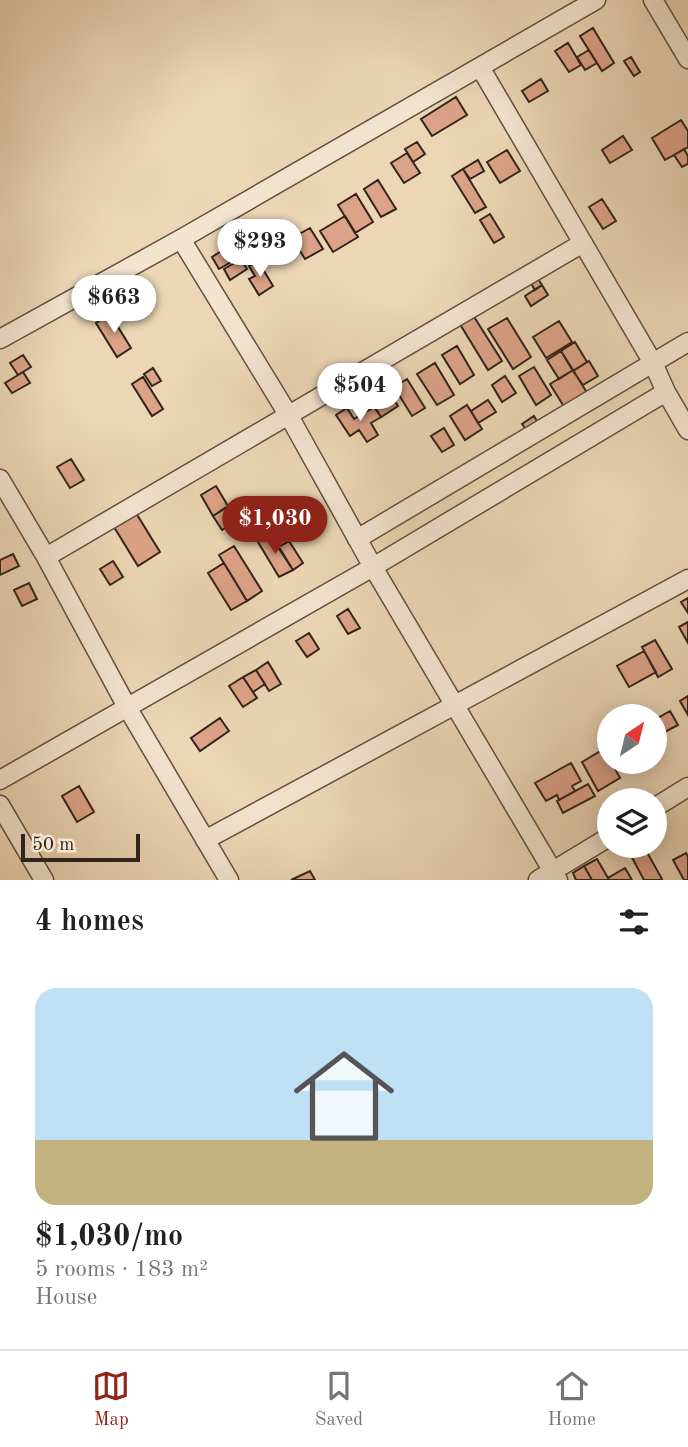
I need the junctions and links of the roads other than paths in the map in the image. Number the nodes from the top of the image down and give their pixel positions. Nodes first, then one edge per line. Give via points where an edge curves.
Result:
1 (596, 0) edge
2 (653, 0) edge
3 (688, 59) edge
4 (480, 67) junction
5 (181, 239) junction
6 (583, 243) junction
7 (0, 339) edge
8 (688, 342) edge
9 (653, 363) junction
10 (666, 392) junction
11 (289, 416) junction
12 (688, 430) edge
13 (0, 479) edge
14 (357, 538) junction
15 (47, 557) junction
16 (373, 567) junction
17 (688, 579) edge
18 (454, 704) junction
19 (127, 707) junction
20 (0, 780) edge
21 (688, 787) edge
22 (667, 800) edge
23 (0, 805) edge
24 (205, 840) junction
25 (597, 844) edge
26 (550, 877) edge
27 (44, 880) edge
28 (229, 880) edge

1 - 4 street
2 - 3 street
4 - 5 street
4 - 6 street
5 - 7 street
5 - 11 street
6 - 9 street
6 - 11 street
8 - 9 street
9 - 10 street
9 - 14 street
10 - 12 street
10 - 16 street
11 - 14 street
11 - 15 street
13 - 15 street
14 - 16 street
15 - 19 street
16 - 18 street
16 - 19 street
17 - 18 street
18 - 24 street
18 - 26 street
19 - 20 street
19 - 24 street
21 - 22 street
23 - 27 street
24 - 28 street
25 - 26 street

